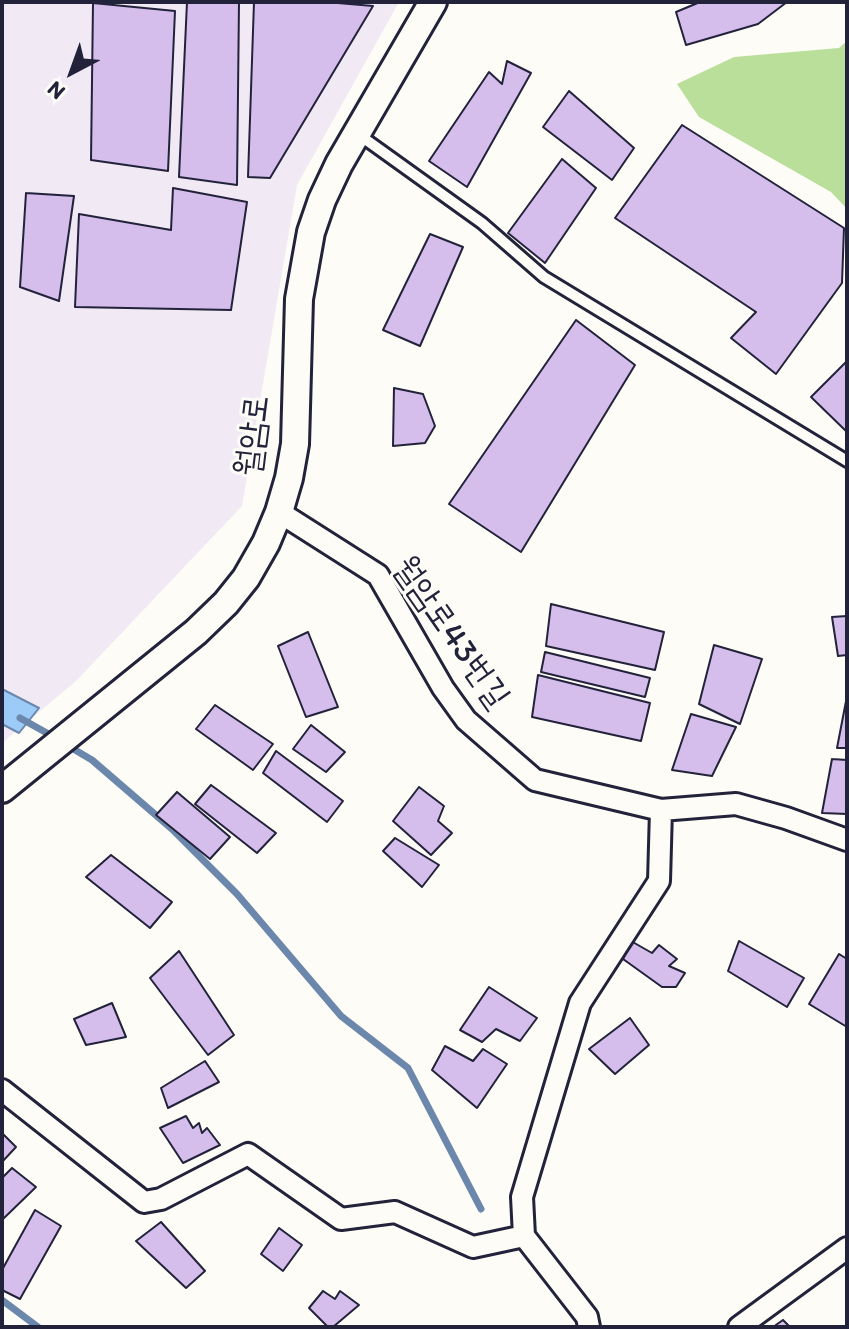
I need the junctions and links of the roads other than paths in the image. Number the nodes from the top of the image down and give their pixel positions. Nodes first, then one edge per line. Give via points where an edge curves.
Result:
1 (433, 2) edge
2 (357, 133) junction
3 (847, 461) edge
4 (279, 512) junction
5 (2, 789) edge
6 (661, 810) junction
7 (847, 840) edge
8 (2, 1090) edge
9 (524, 1236) junction
10 (847, 1248) edge
11 (589, 1327) edge
12 (739, 1327) edge

1 - 2 street, 월암로
2 - 3 lane via 482,223 544,277
2 - 4 street, 월암로 via 322,200 303,268 297,425
4 - 5 street, 월암로 via 246,578 226,603
4 - 6 street, 월암로43번길 via 378,575 466,720 535,780
6 - 7 street, 월암로43번길 via 736,804
6 - 9 street via 659,881 580,1003 522,1197
8 - 9 street via 144,1202 161,1199 248,1154 341,1219 395,1212 473,1247
9 - 11 street via 587,1317
10 - 12 street

